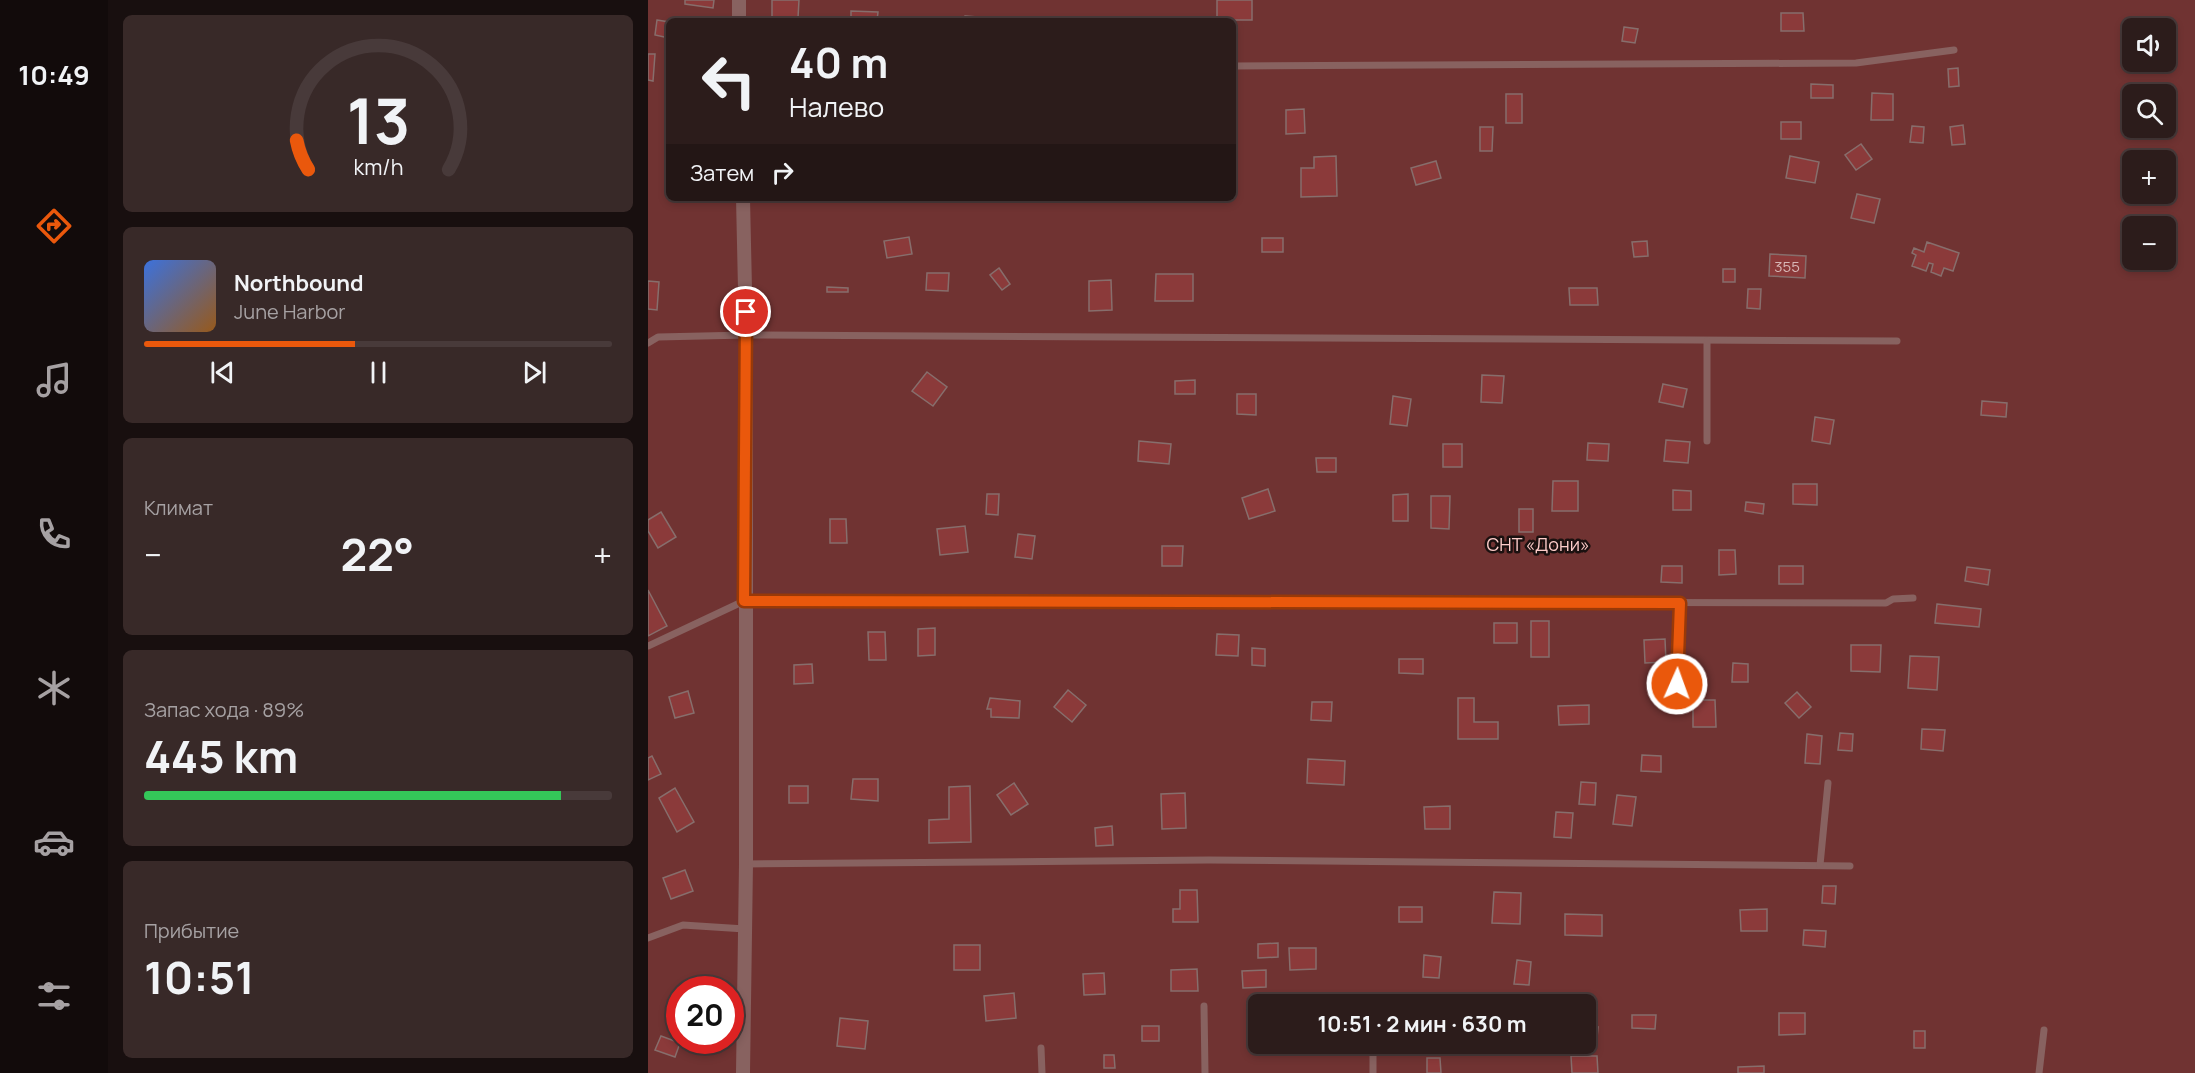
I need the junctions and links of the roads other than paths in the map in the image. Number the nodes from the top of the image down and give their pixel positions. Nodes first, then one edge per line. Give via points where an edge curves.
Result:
1 (739, 0) edge
2 (739, 18) edge
3 (1954, 50) dead end
4 (1236, 66) edge
5 (743, 201) edge
6 (746, 335) junction
7 (1707, 341) junction
8 (1897, 341) dead end
9 (648, 343) edge
10 (1707, 441) dead end
11 (1912, 598) dead end
12 (744, 601) junction
13 (1680, 603) junction
14 (648, 646) edge
15 (1677, 684) dead end
16 (1828, 783) dead end
17 (747, 864) junction
18 (1820, 866) junction
19 (1850, 866) dead end
20 (746, 929) junction
21 (648, 938) edge
22 (1204, 1006) dead end
23 (2044, 1030) dead end
24 (1041, 1048) dead end
25 (1373, 1054) edge
26 (743, 1073) edge
27 (1041, 1073) edge
28 (1205, 1073) edge
29 (1373, 1073) edge
30 (2039, 1073) edge

1 - 2 street
3 - 4 lane via 1856,63
5 - 6 street
6 - 7 lane
6 - 9 lane via 658,337
6 - 12 street
7 - 8 lane
7 - 10 lane
11 - 13 lane via 1886,603
12 - 13 lane
12 - 14 lane
12 - 17 street
13 - 15 lane
16 - 18 lane
17 - 18 lane via 1209,860
17 - 20 street
18 - 19 lane
20 - 21 lane via 682,925
20 - 26 street
22 - 28 lane
23 - 30 lane
24 - 27 lane
25 - 29 lane

